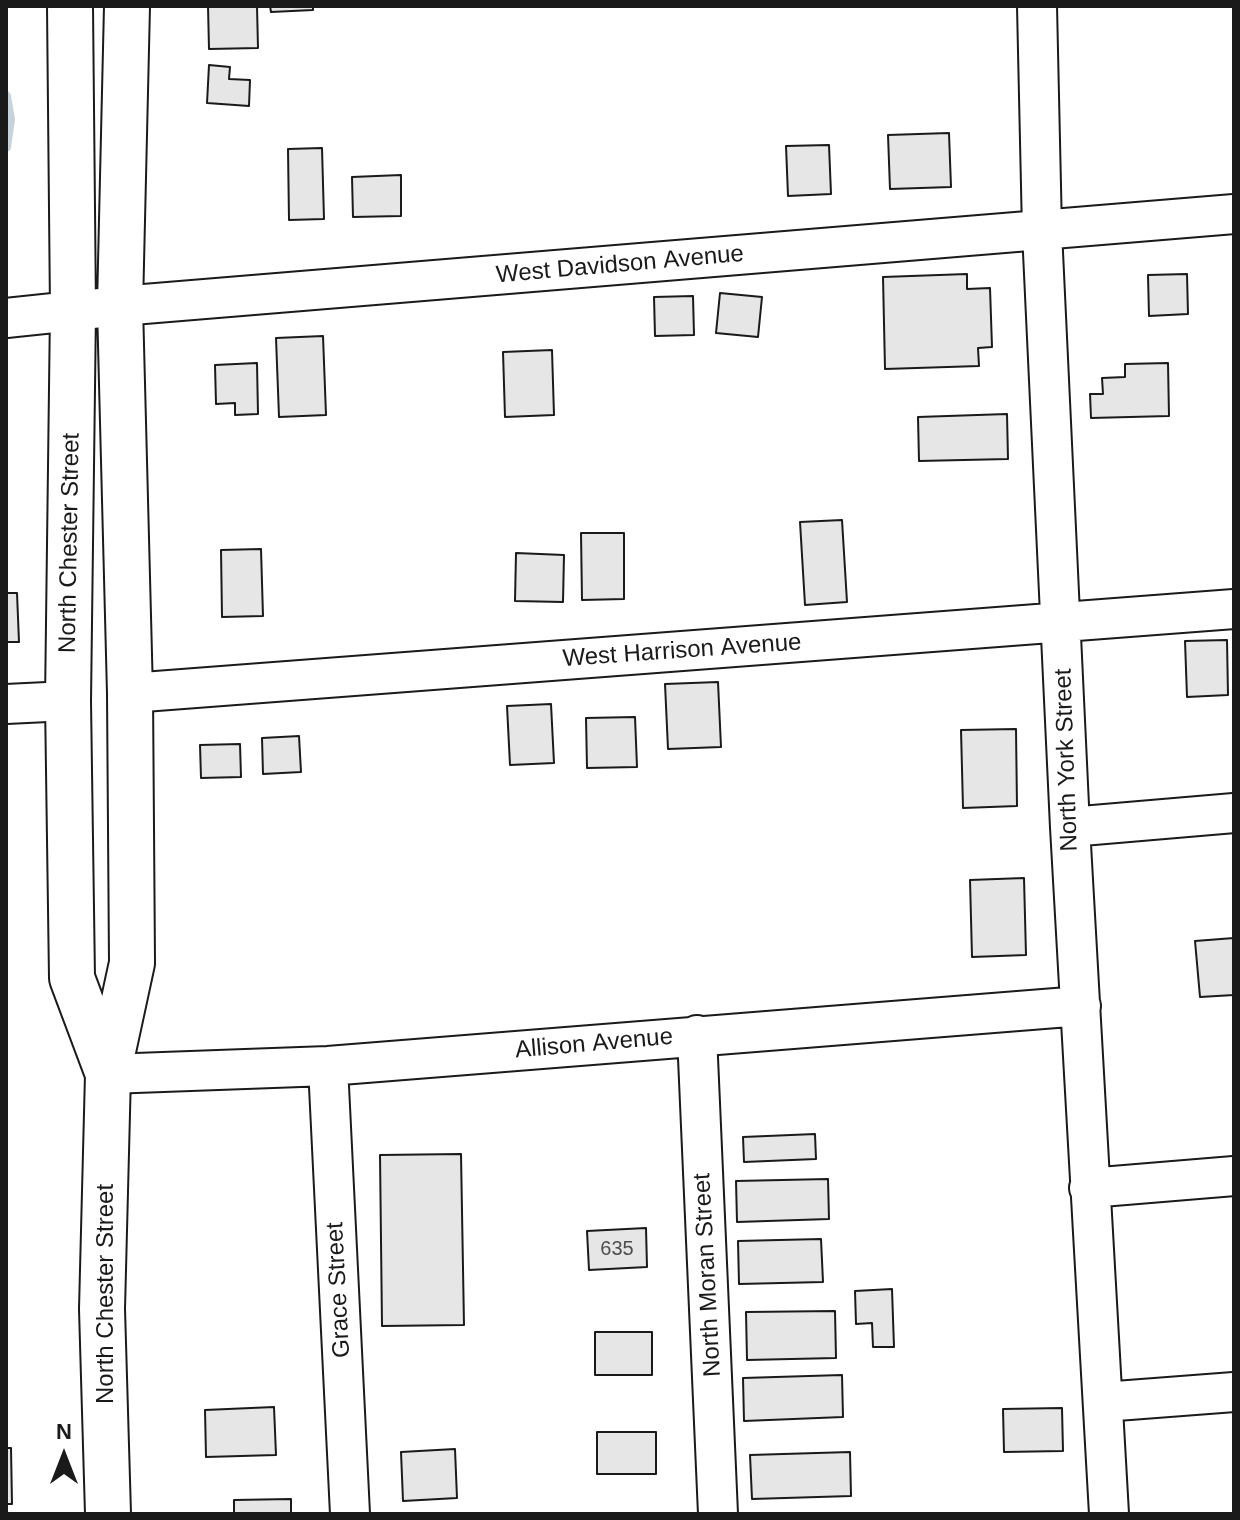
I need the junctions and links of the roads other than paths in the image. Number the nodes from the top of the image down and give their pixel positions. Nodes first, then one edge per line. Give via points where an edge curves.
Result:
1 (70, 6) edge
2 (127, 6) edge
3 (1037, 6) edge
4 (1234, 214) edge
5 (1042, 231) junction
6 (120, 306) junction
7 (73, 310) junction
8 (6, 318) edge
9 (1234, 609) edge
10 (1062, 623) junction
11 (130, 693) junction
12 (68, 701) junction
13 (6, 704) edge
14 (1234, 813) edge
15 (1070, 827) junction
16 (1081, 1006) junction
17 (697, 1035) junction
18 (328, 1066) junction
19 (108, 1074) junction
20 (1234, 1176) edge
21 (1089, 1188) junction
22 (1234, 1392) edge
23 (1103, 1402) junction
24 (108, 1514) edge
25 (350, 1514) edge
26 (718, 1514) edge
27 (1109, 1514) edge

1 - 7 main road, North Chester Street
2 - 6 main road, North Chester Street
3 - 5 street, North York Street
4 - 5 street, West Davidson Avenue
5 - 6 street, West Davidson Avenue
5 - 10 street, North York Street
6 - 7 street, West Davidson Avenue
6 - 11 main road, North Chester Street
7 - 8 street, West Davidson Avenue
7 - 12 main road, North Chester Street
9 - 10 street, West Harrison Avenue
10 - 11 street, West Harrison Avenue
10 - 15 street, North York Street
11 - 19 main road, North Chester Street via 132,963
12 - 13 street
12 - 19 main road, North Chester Street via 72,978
14 - 15 street
15 - 16 street, North York Street
16 - 17 street, Allison Avenue
16 - 21 street, North York Street
17 - 18 street, Allison Avenue
17 - 26 street, North Moran Street
18 - 19 street, Allison Avenue
18 - 25 street, Grace Street
19 - 24 main road, North Chester Street via 102,1309
20 - 21 street
21 - 23 street, North York Street
22 - 23 street
23 - 27 street, North York Street

